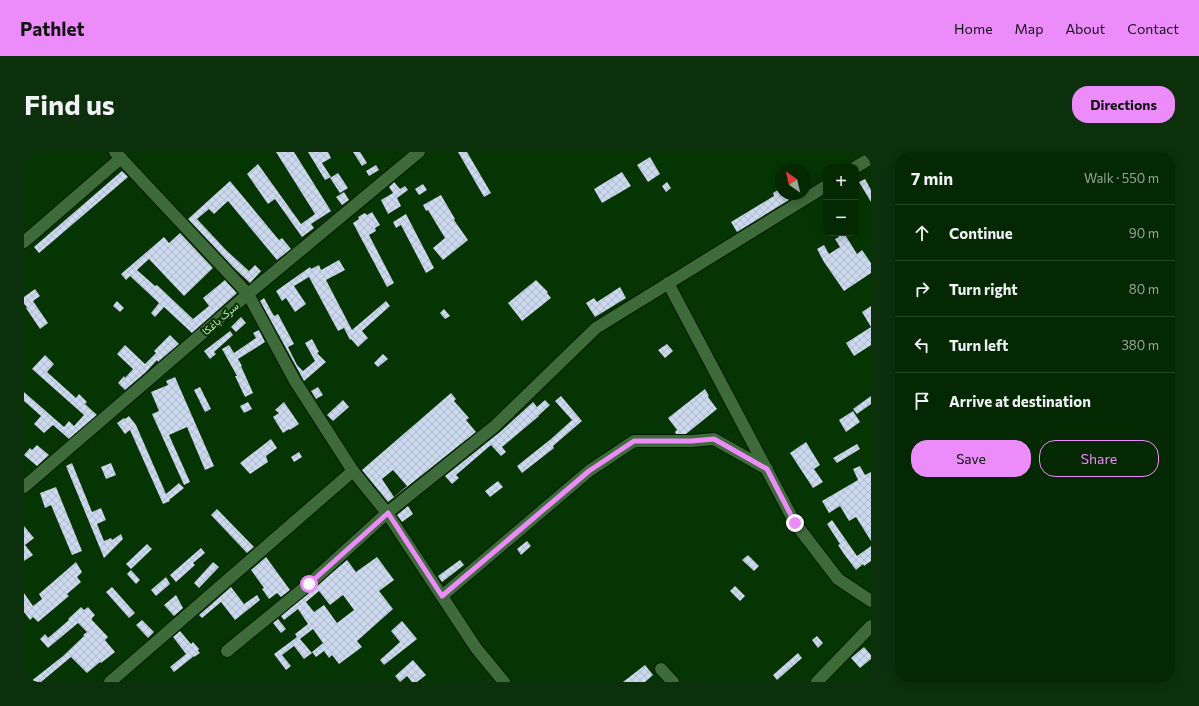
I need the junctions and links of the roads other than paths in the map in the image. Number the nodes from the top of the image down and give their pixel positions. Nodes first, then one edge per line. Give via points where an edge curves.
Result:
1 (419, 152) edge
2 (118, 155) edge
3 (871, 158) edge
4 (859, 165) edge
5 (823, 188) edge
6 (24, 242) edge
7 (668, 283) junction
8 (248, 294) junction
9 (767, 469) junction
10 (353, 471) junction
11 (24, 487) edge
12 (388, 513) junction
13 (442, 596) junction
14 (871, 601) edge
15 (871, 626) edge
16 (227, 651) dead end
17 (661, 669) dead end
18 (110, 682) edge
19 (504, 682) edge
20 (673, 682) edge
21 (817, 682) edge

1 - 8 street, سرک باغکا
2 - 6 street
2 - 8 street
3 - 4 street
5 - 7 street
7 - 9 street
7 - 12 street via 596,328 496,426
8 - 10 street via 295,381
8 - 11 street, سرک باغکا
9 - 13 street via 714,439 634,441 589,471
9 - 14 street via 795,523 838,579
10 - 12 street
10 - 18 street
12 - 13 street
12 - 16 street via 309,584
13 - 19 street via 476,648
15 - 21 street
17 - 20 street

